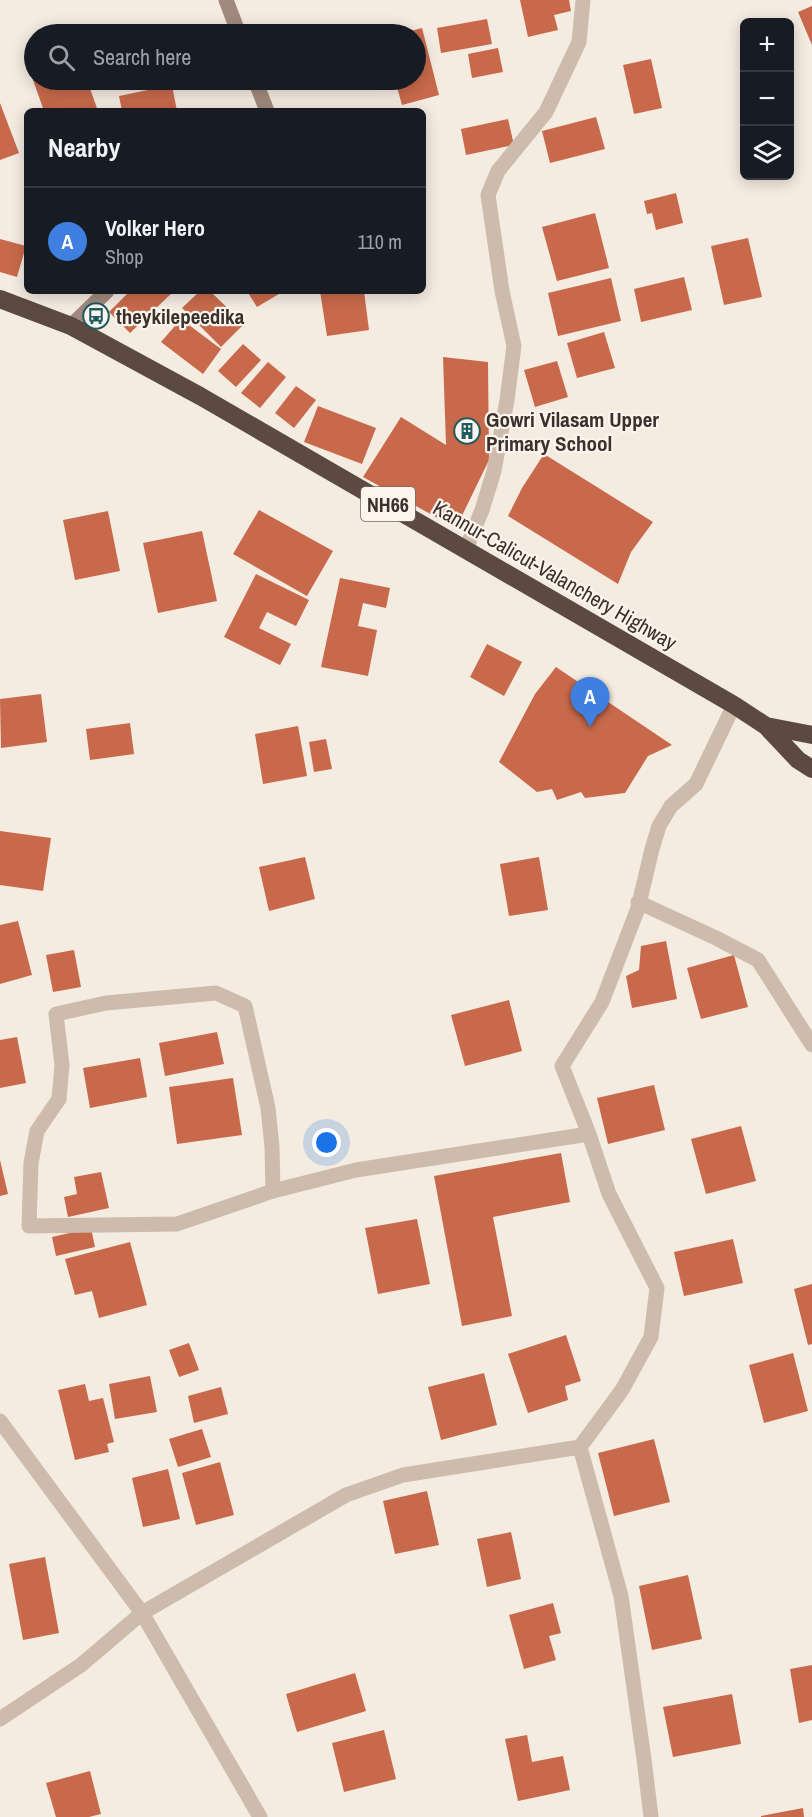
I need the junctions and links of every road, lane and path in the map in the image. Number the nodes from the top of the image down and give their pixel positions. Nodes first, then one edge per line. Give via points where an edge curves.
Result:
1 (226, 0) edge
2 (583, 0) edge
3 (235, 24) edge
4 (259, 90) edge
5 (266, 108) edge
6 (104, 294) edge
7 (0, 299) edge
8 (70, 326) junction
9 (466, 549) junction
10 (734, 705) junction
11 (766, 726) junction
12 (812, 735) edge
13 (812, 769) edge
14 (638, 902) junction
15 (812, 1045) edge
16 (589, 1134) junction
17 (273, 1191) junction
18 (0, 1421) edge
19 (580, 1447) junction
20 (142, 1613) junction
21 (0, 1719) edge
22 (260, 1817) edge
23 (651, 1817) edge

1 - 3 street
2 - 9 street via 579,42 546,112 498,171 488,195 514,346 494,471
4 - 5 street
6 - 8 street
7 - 8 highway, Kannur-Calicut-Valanchery Highway / NH66
8 - 9 highway, Kannur-Calicut-Valanchery Highway / NH66
9 - 10 highway, Kannur-Calicut-Valanchery Highway / NH66
10 - 11 highway, Kannur-Calicut-Valanchery Highway / NH66
10 - 14 street via 696,784 671,806 659,826
11 - 12 highway, Kannur-Calicut-Valanchery Highway
11 - 13 highway, Kannur-Calicut-Valanchery Highway / NH66
14 - 15 street via 758,960
14 - 16 street via 603,1002 562,1066
16 - 17 street via 356,1170
16 - 19 street via 609,1194 657,1288 651,1337 622,1390
17 - 17 street via 268,1108 245,1006 216,993 106,1002 56,1014 62,1065 59,1099 37,1131 30,1163 29,1226 177,1224
18 - 20 street
19 - 20 street via 403,1475 346,1495
19 - 23 street via 621,1596
20 - 21 street via 81,1665
20 - 22 street

